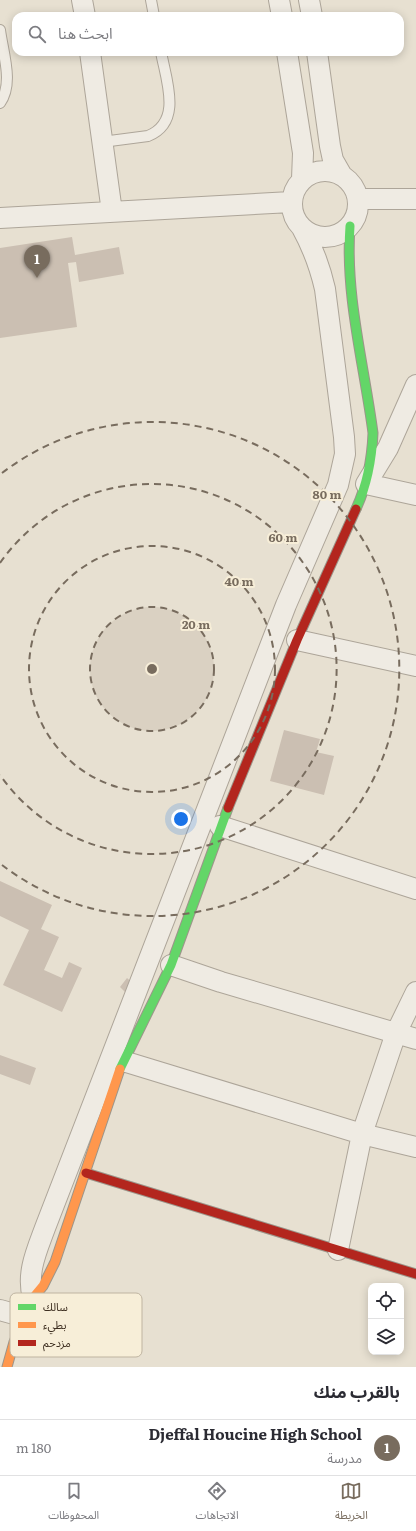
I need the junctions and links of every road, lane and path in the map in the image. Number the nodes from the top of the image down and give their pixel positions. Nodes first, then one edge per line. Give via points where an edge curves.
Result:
1 (82, 0) edge
2 (151, 0) edge
3 (279, 0) edge
4 (309, 0) edge
5 (84, 12) edge
6 (153, 12) edge
7 (281, 12) edge
8 (311, 12) edge
9 (0, 30) edge
10 (91, 56) edge
11 (162, 56) edge
12 (288, 56) edge
13 (318, 56) edge
14 (0, 104) edge
15 (102, 142) junction
16 (341, 174) junction
17 (302, 179) junction
18 (358, 199) junction
19 (416, 199) edge
20 (291, 202) junction
21 (112, 212) junction
22 (0, 218) edge
23 (350, 226) junction
24 (302, 228) junction
25 (416, 387) edge
26 (366, 484) junction
27 (416, 495) edge
28 (297, 640) junction
29 (415, 664) edge
30 (220, 826) junction
31 (416, 889) edge
32 (171, 966) junction
33 (416, 992) edge
34 (396, 1033) junction
35 (416, 1039) edge
36 (123, 1061) junction
37 (362, 1134) junction
38 (416, 1147) edge
39 (86, 1173) junction
40 (338, 1250) junction
41 (416, 1274) edge
42 (32, 1293) edge
43 (37, 1293) edge
44 (0, 1310) edge
45 (10, 1313) edge
46 (7, 1341) edge
47 (7, 1367) edge

1 - 5 street
2 - 6 lane
3 - 7 street
4 - 8 street
9 - 14 lane via 7,84 6,94
10 - 15 street
11 - 15 lane via 170,105 166,122 148,136
12 - 17 street via 303,153
13 - 16 street via 330,146 333,160
15 - 21 street
16 - 17 street via 331,170 320,170
16 - 18 street via 352,185
17 - 20 street via 296,186
18 - 19 street
18 - 23 street via 357,213
20 - 21 street
20 - 24 street via 294,216
21 - 22 street
23 - 24 street via 326,237 317,236
23 - 26 street via 348,275 373,433
24 - 42 street via 319,266 325,289 344,437 342,470 338,485 286,605 45,1228 30,1273
25 - 26 street via 388,448
26 - 27 street
26 - 28 street
28 - 29 street
28 - 30 street
30 - 31 street
30 - 32 street
32 - 34 street
32 - 36 street
33 - 34 street
34 - 35 street
34 - 37 street
36 - 37 street
36 - 39 street
37 - 38 street
37 - 40 street
39 - 40 street
39 - 43 street via 54,1262
40 - 41 street
44 - 45 street
46 - 47 street

